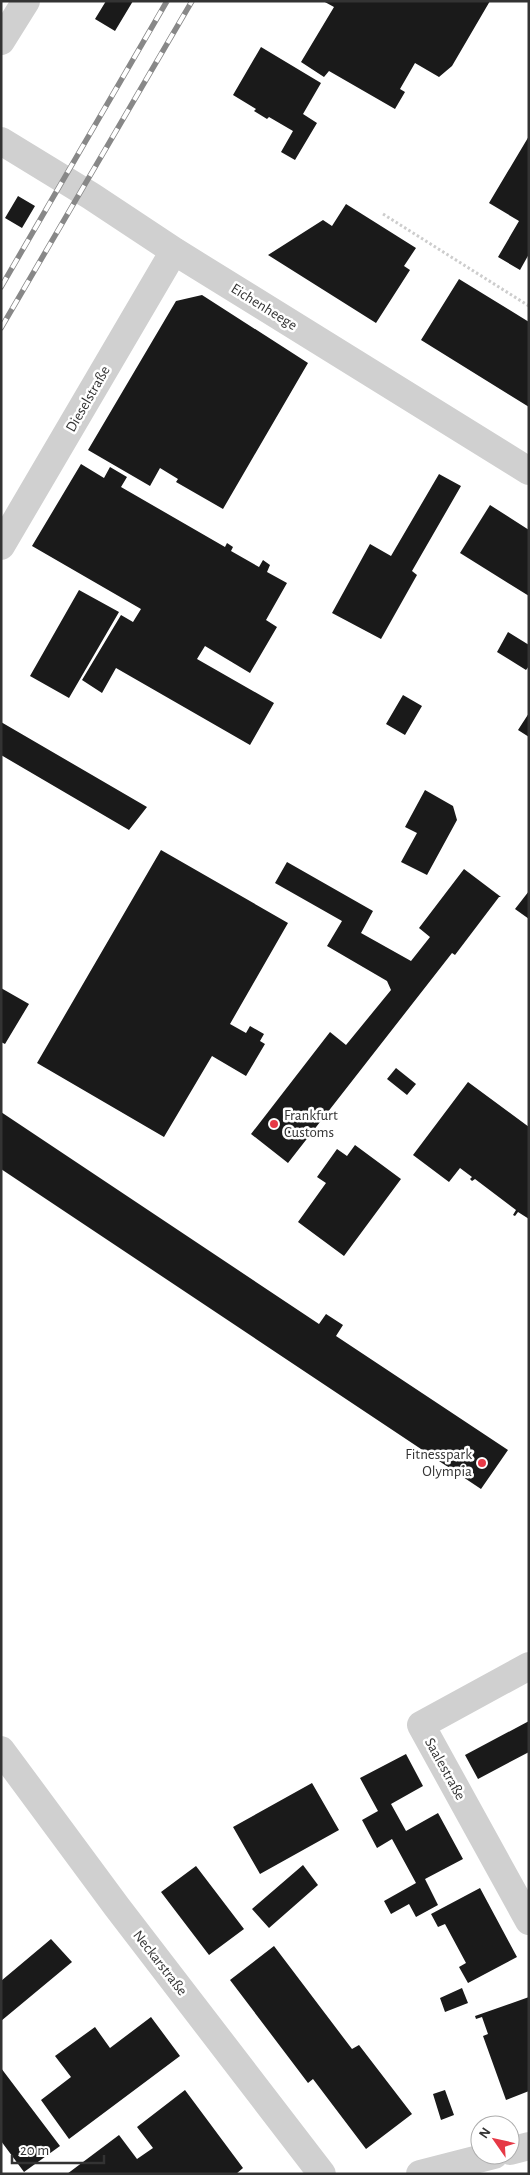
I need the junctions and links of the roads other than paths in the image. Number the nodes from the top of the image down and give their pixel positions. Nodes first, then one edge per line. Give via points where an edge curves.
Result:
1 (26, 1) edge
2 (1, 42) edge
3 (1, 141) edge
4 (174, 251) junction
5 (529, 471) edge
6 (1, 546) edge
7 (529, 1666) edge
8 (1, 1750) edge
9 (529, 1921) edge
10 (470, 2161) edge
11 (322, 2174) edge
12 (420, 2174) edge

1 - 2 street
3 - 4 street, Eichenheege
4 - 5 street, Eichenheege
4 - 6 street, Dieselstraße
7 - 9 street, Saalestraße via 421,1725
8 - 11 street, Neckarstraße
10 - 12 street

